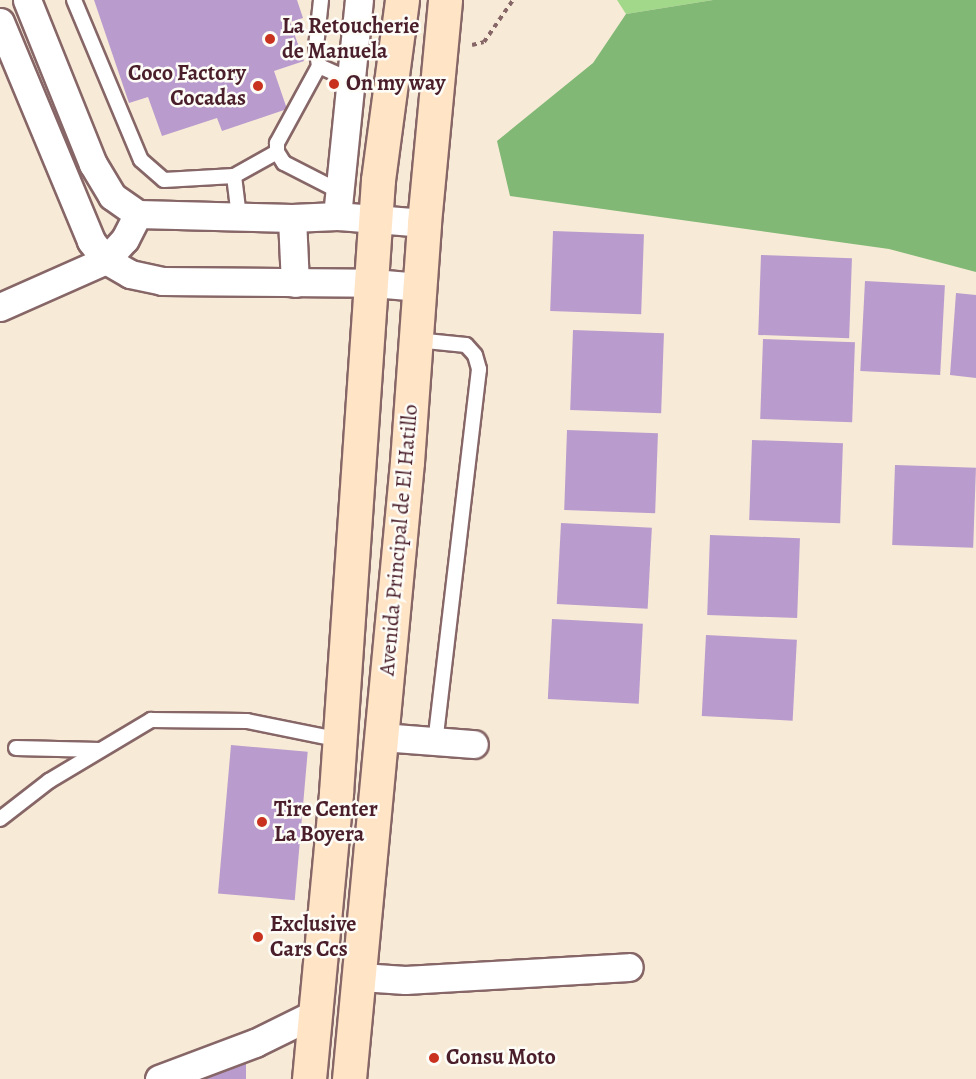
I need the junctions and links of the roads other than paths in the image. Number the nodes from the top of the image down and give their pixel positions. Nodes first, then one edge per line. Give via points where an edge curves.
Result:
1 (27, 0) edge
2 (74, 0) edge
3 (321, 0) edge
4 (359, 0) edge
5 (402, 0) edge
6 (445, 0) edge
7 (0, 22) edge
8 (319, 66) junction
9 (351, 80) junction
10 (277, 152) junction
11 (234, 176) junction
12 (338, 204) junction
13 (138, 214) junction
14 (239, 215) junction
15 (292, 218) junction
16 (376, 219) junction
17 (424, 223) junction
18 (106, 260) junction
19 (295, 283) junction
20 (373, 284) junction
21 (420, 287) junction
22 (0, 308) edge
23 (416, 340) junction
24 (382, 737) junction
25 (340, 740) junction
26 (435, 743) junction
27 (474, 744) dead end
28 (15, 748) dead end
29 (100, 750) junction
30 (0, 819) edge
31 (629, 967) dead end
32 (361, 977) junction
33 (314, 1014) junction
34 (159, 1079) edge
35 (309, 1079) edge
36 (349, 1079) edge

1 - 13 street via 93,164 112,196
2 - 11 lane via 141,160 164,180
3 - 8 lane via 316,47
4 - 9 street
5 - 16 main road, Avenida Principal de El Hatillo
6 - 17 main road, Avenida Principal de El Hatillo
7 - 18 street via 91,242
8 - 9 lane
8 - 10 lane via 276,143
9 - 12 street
10 - 11 lane
10 - 12 lane via 284,163
11 - 14 lane
12 - 15 street
12 - 16 street
13 - 14 street
13 - 18 street via 125,239
14 - 15 street
15 - 19 street
16 - 17 street
16 - 20 main road, Avenida Principal de El Hatillo
17 - 21 main road, Avenida Principal de El Hatillo
18 - 19 street via 130,274 162,282
18 - 22 street
19 - 20 street
20 - 21 street
20 - 25 main road, Avenida Principal de El Hatillo
21 - 23 main road, Avenida Principal de El Hatillo
23 - 24 main road, Avenida Principal de El Hatillo
23 - 26 lane via 466,345 475,355 479,369
24 - 26 street
24 - 32 main road, Avenida Principal de El Hatillo
25 - 29 lane via 247,721 151,720
25 - 33 main road, Avenida Principal de El Hatillo
26 - 27 street
28 - 29 lane
29 - 30 lane via 49,781
31 - 32 street via 405,980
32 - 36 main road, Avenida Principal de El Hatillo
33 - 34 street via 255,1043
33 - 35 main road, Avenida Principal de El Hatillo

